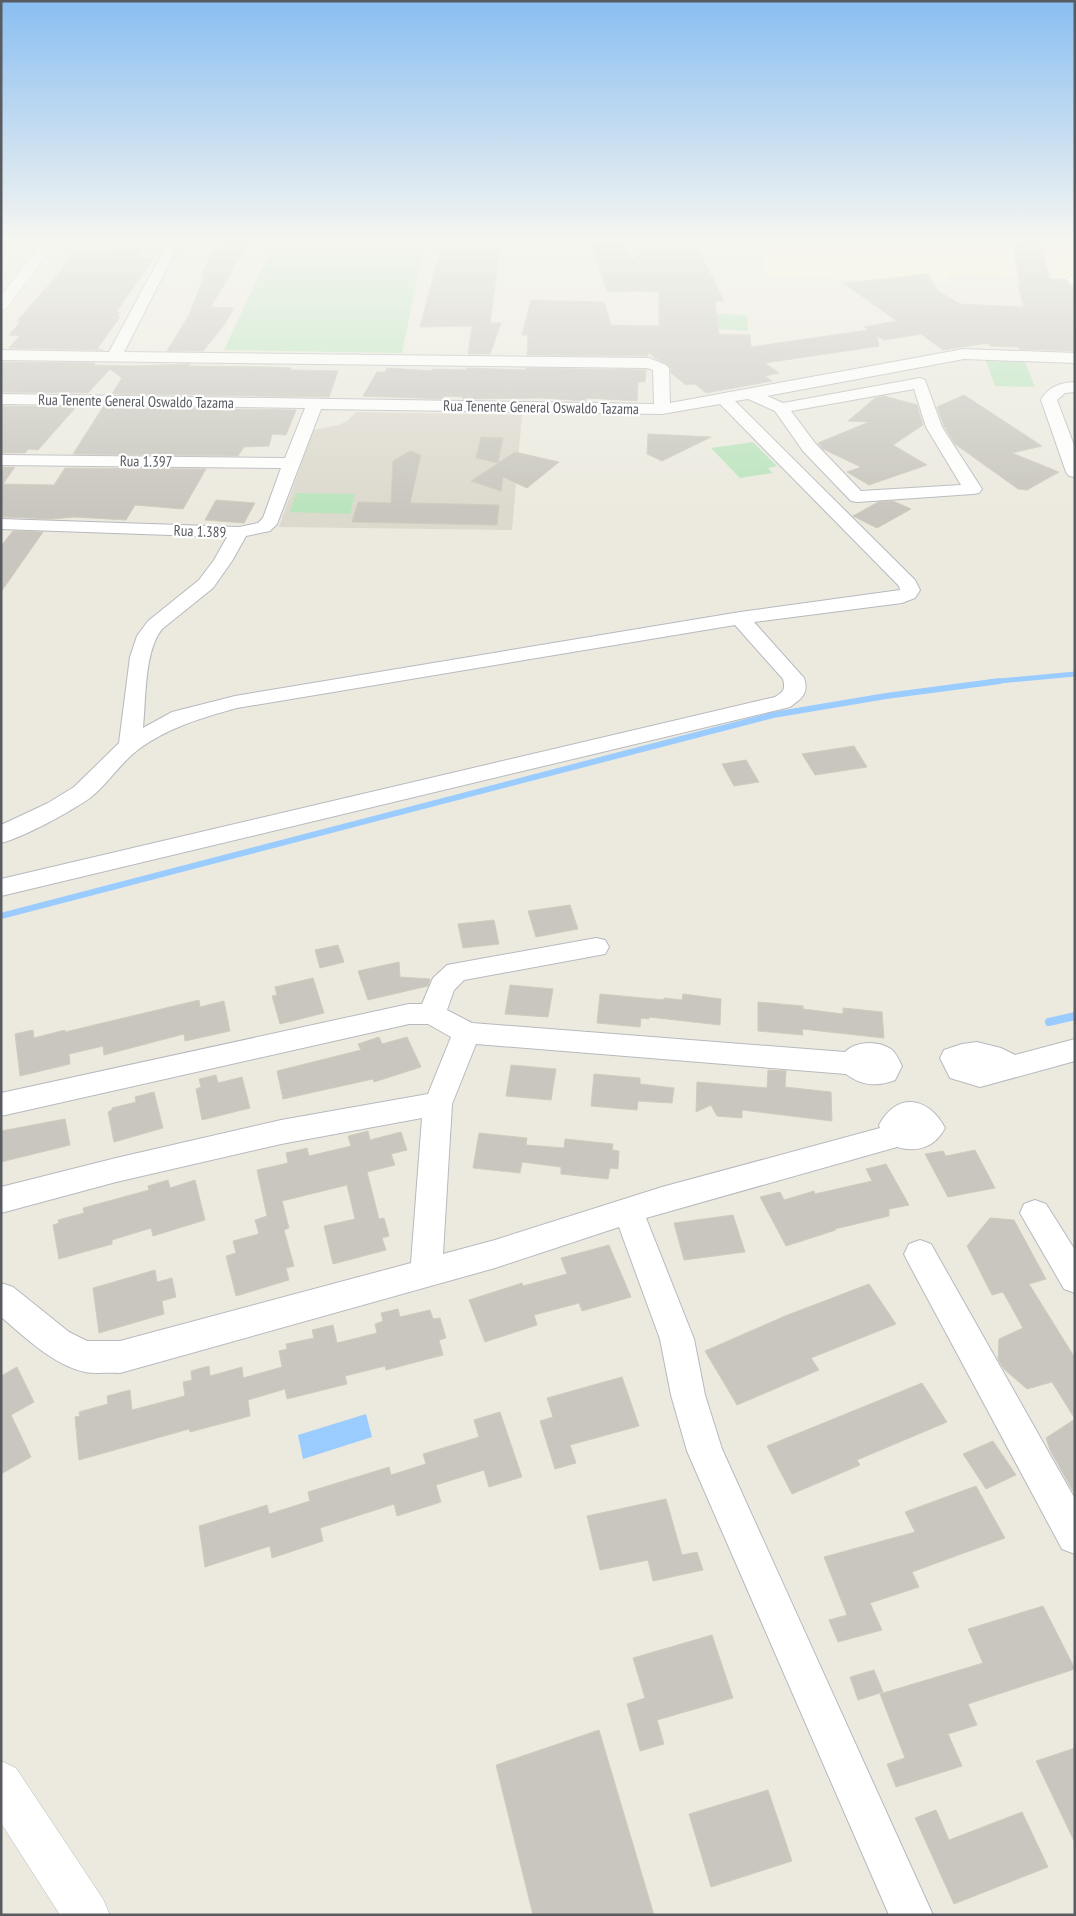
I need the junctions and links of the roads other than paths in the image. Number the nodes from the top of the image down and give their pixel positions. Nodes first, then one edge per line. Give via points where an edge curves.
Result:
1 (127, 330) edge
2 (1, 355) edge
3 (114, 356) junction
4 (1075, 358) edge
5 (1075, 387) edge
6 (750, 394) junction
7 (722, 398) junction
8 (1, 399) edge
9 (315, 403) junction
10 (781, 408) junction
11 (662, 409) junction
12 (1, 460) edge
13 (290, 463) junction
14 (1075, 472) edge
15 (1, 524) edge
16 (239, 532) junction
17 (740, 618) junction
18 (130, 745) junction
19 (1, 835) edge
20 (1, 888) edge
21 (596, 947) dead end
22 (432, 1014) junction
23 (468, 1034) junction
24 (1075, 1050) edge
25 (853, 1064) dead end
26 (1012, 1067) dead end
27 (1, 1104) edge
28 (438, 1104) junction
29 (897, 1136) dead end
30 (1, 1200) edge
31 (628, 1211) junction
32 (1035, 1213) dead end
33 (920, 1254) dead end
34 (426, 1273) junction
35 (1075, 1279) edge
36 (1, 1297) edge
37 (1075, 1536) edge
38 (1, 1783) edge
39 (87, 1915) edge
40 (911, 1915) edge

1 - 3 street
2 - 3 street
3 - 11 street via 649,363 661,368
4 - 6 street, Rua Tenente General Oswaldo Tazama via 964,354
5 - 14 street via 1057,390 1049,400
6 - 7 street, Rua Tenente General Oswaldo Tazama
6 - 10 street
7 - 11 street, Rua Tenente General Oswaldo Tazama
7 - 17 street via 908,584 910,590 902,597
8 - 9 street, Rua Tenente General Oswaldo Tazama
9 - 11 street, Rua Tenente General Oswaldo Tazama
9 - 13 street, Rua 1.389
10 - 10 street via 920,383 934,427 973,489 857,497 809,447
12 - 13 street, Rua 1.397
13 - 16 street, Rua 1.389 via 271,520 264,527
15 - 16 street, Rua 1.389
16 - 18 street via 206,584 148,633 140,656
17 - 18 street via 235,702 180,717
17 - 20 street via 793,678 796,687 793,695 782,702
18 - 19 street via 82,792
21 - 22 street via 456,972 442,984
22 - 23 street
22 - 27 street via 410,1014 358,1024
23 - 25 street
23 - 28 street
24 - 26 street
28 - 30 street via 281,1132
28 - 34 street
29 - 31 street
31 - 34 street
31 - 40 street via 677,1338 688,1395 705,1452
32 - 35 street
33 - 37 street
34 - 36 street via 120,1357 85,1356 56,1343
38 - 39 main road

